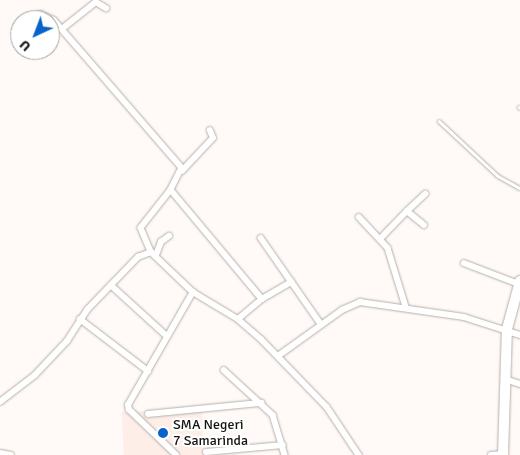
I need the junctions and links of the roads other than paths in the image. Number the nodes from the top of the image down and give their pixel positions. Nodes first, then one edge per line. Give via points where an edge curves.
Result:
1 (106, 8) dead end
2 (62, 29) joint
3 (438, 121) dead end
4 (210, 131) dead end
5 (182, 171) junction
6 (520, 188) edge
7 (171, 190) junction
8 (425, 194) dead end
9 (407, 211) junction
10 (359, 217) dead end
11 (424, 225) dead end
12 (169, 236) dead end
13 (261, 238) dead end
14 (380, 239) junction
15 (153, 253) junction
16 (464, 264) dead end
17 (291, 282) junction
18 (519, 282) edge
19 (111, 285) junction
20 (193, 292) junction
21 (262, 299) junction
22 (406, 307) junction
23 (80, 319) junction
24 (238, 319) junction
25 (321, 324) junction
26 (507, 330) junction
27 (520, 335) edge
28 (167, 336) junction
29 (278, 356) junction
30 (224, 370) dead end
31 (148, 371) junction
32 (505, 380) junction
33 (520, 384) edge
34 (1, 401) edge
35 (261, 403) junction
36 (148, 414) dead end
37 (283, 445) junction
38 (206, 452) dead end
39 (0, 453) edge
40 (11, 455) edge
41 (176, 455) edge
42 (286, 455) edge
43 (359, 455) edge
44 (491, 455) edge
45 (503, 455) edge

1 - 2 street via 96,2
2 - 5 street
3 - 6 lane via 498,176
4 - 5 street via 213,138
5 - 7 street
7 - 15 street via 141,228
7 - 21 street
8 - 9 street
9 - 11 street
9 - 14 street
10 - 14 street
12 - 15 street
13 - 17 street
14 - 22 street via 388,248
15 - 19 street via 143,253
15 - 20 street
16 - 18 street
17 - 21 street
17 - 25 street
18 - 26 highway
19 - 23 street
19 - 28 street
20 - 24 street
20 - 28 street
21 - 24 street
22 - 25 street via 360,302
22 - 26 street via 464,317
23 - 31 street
23 - 34 street via 59,350
24 - 29 street
25 - 29 street
26 - 27 street
26 - 32 highway
28 - 31 street
29 - 43 street via 328,407
30 - 35 street
31 - 41 street via 128,408
32 - 33 street
32 - 45 highway
35 - 36 street
35 - 37 street via 273,415
37 - 38 street
37 - 42 street
39 - 40 street
44 - 45 street

